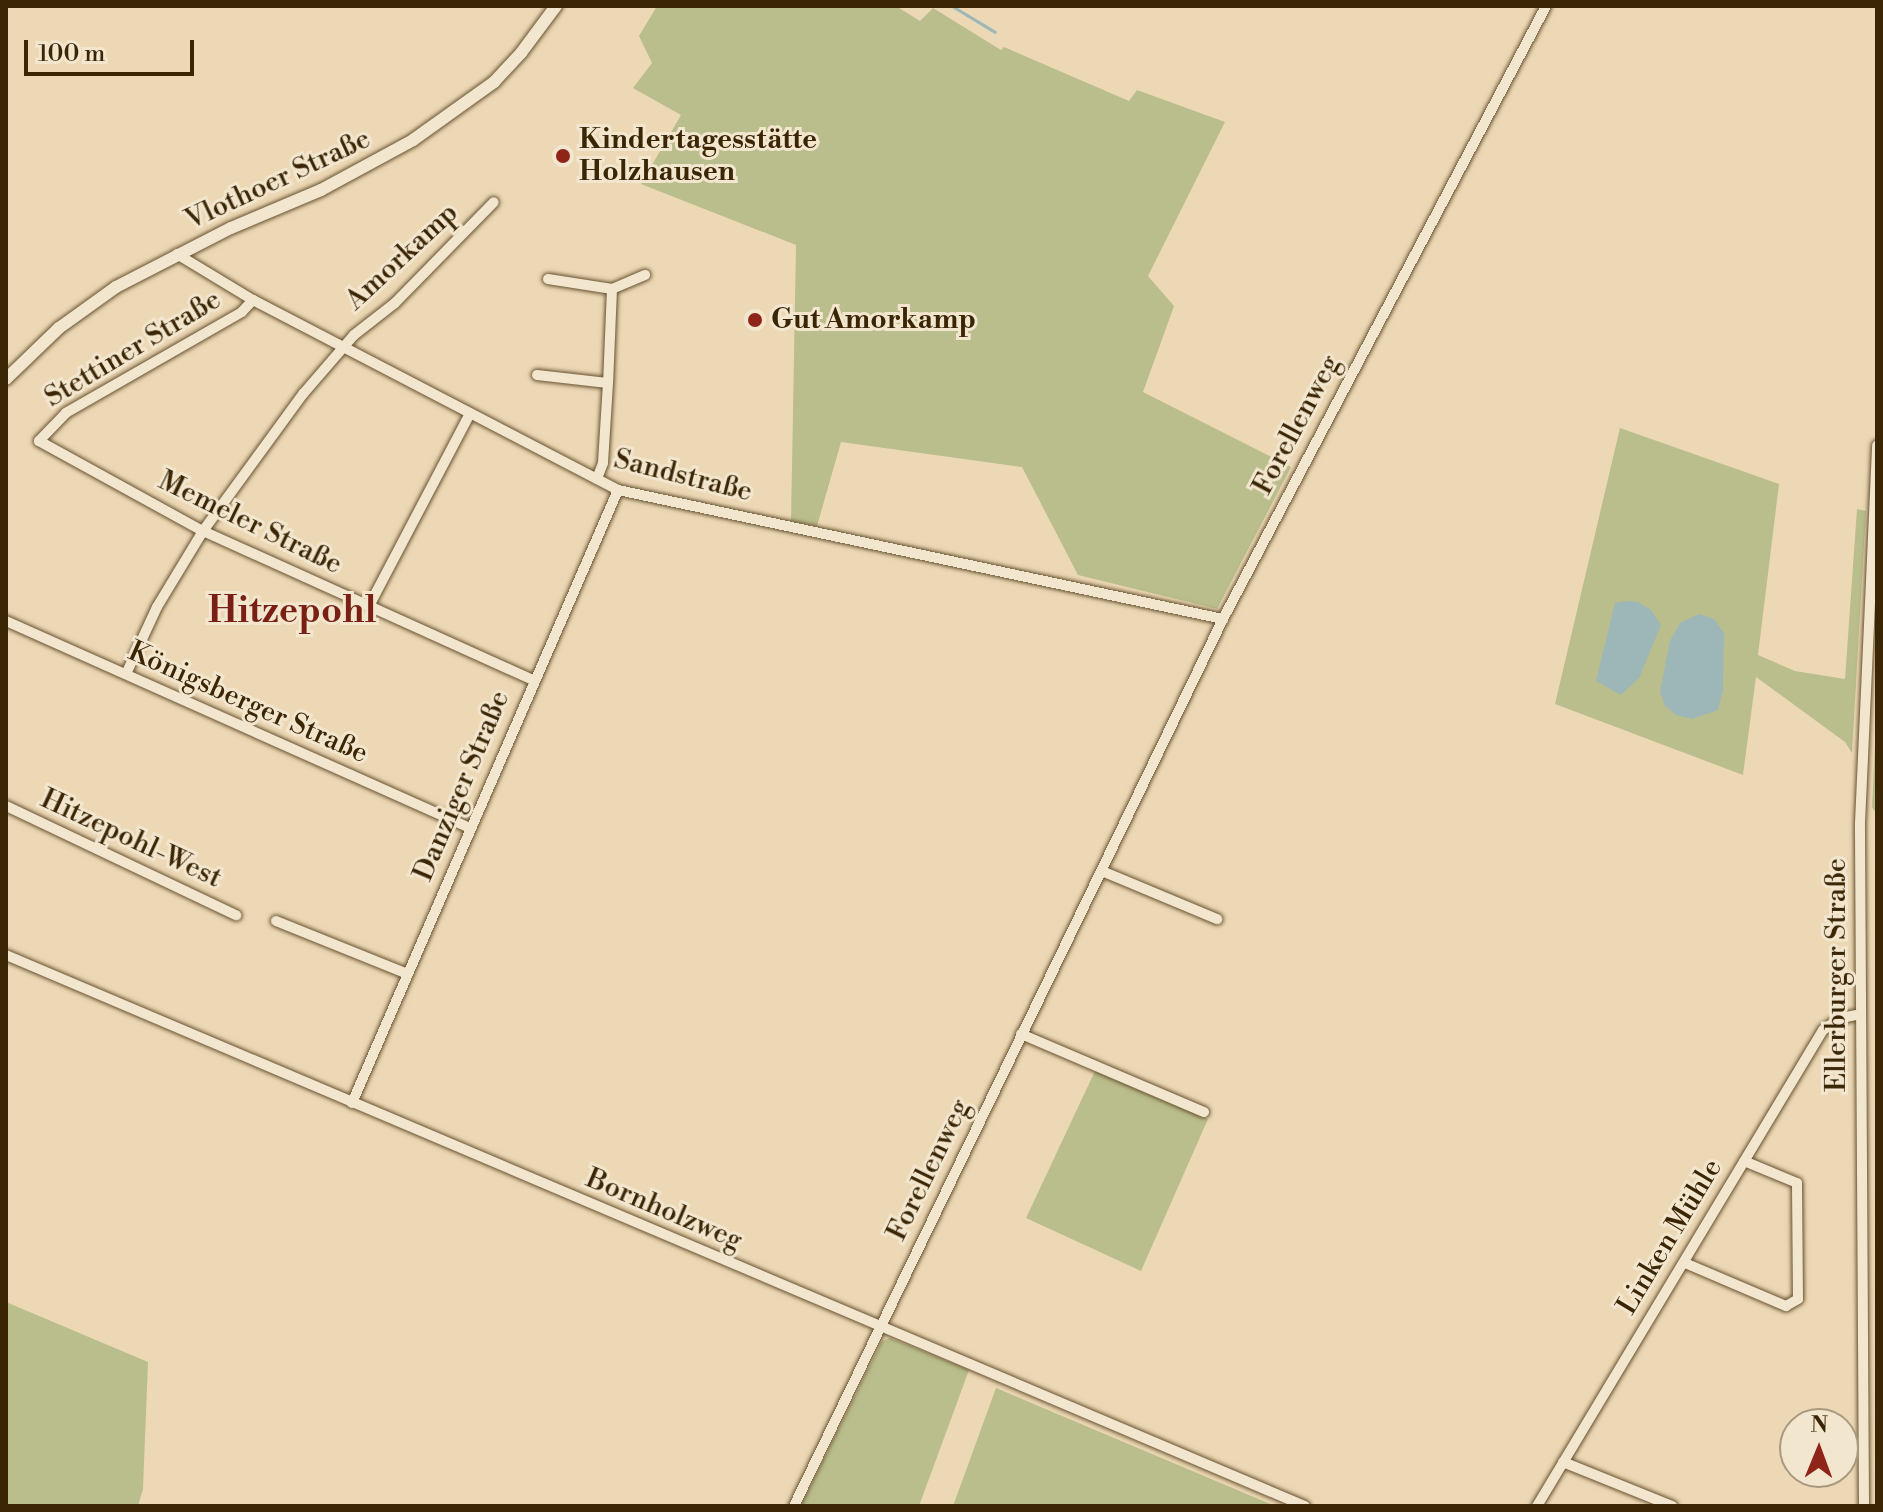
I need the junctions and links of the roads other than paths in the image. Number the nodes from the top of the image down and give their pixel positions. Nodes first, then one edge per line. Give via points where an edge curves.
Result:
1 (556, 6) edge
2 (1546, 6) edge
3 (494, 202) dead end
4 (177, 254) junction
5 (645, 275) dead end
6 (548, 279) dead end
7 (612, 289) junction
8 (253, 300) junction
9 (342, 347) junction
10 (537, 375) dead end
11 (6, 379) edge
12 (608, 383) junction
13 (470, 414) junction
14 (39, 441) joint
15 (1877, 445) edge
16 (597, 479) junction
17 (618, 490) junction
18 (203, 531) junction
19 (369, 606) junction
20 (1223, 619) junction
21 (6, 621) edge
22 (126, 674) junction
23 (533, 680) junction
24 (6, 806) edge
25 (470, 828) junction
26 (1102, 871) junction
27 (236, 915) dead end
28 (1217, 919) dead end
29 (276, 921) dead end
30 (6, 955) edge
31 (408, 974) junction
32 (1861, 1014) junction
33 (1021, 1034) junction
34 (352, 1103) junction
35 (1204, 1112) dead end
36 (1744, 1161) junction
37 (1685, 1263) junction
38 (880, 1327) junction
39 (1563, 1462) junction
40 (794, 1506) edge
41 (1305, 1506) edge
42 (1537, 1506) edge
43 (1672, 1506) edge
44 (1864, 1506) edge

1 - 4 street, Vlothoer Straße via 494,82 413,140 321,190
2 - 20 street, Forellenweg
3 - 9 street, Amorkamp via 395,303
4 - 8 street, Sandstraße
4 - 11 street, Vlothoer Straße via 78,313
5 - 7 street
6 - 7 street
7 - 12 street
8 - 9 street, Sandstraße
8 - 14 street, Stettiner Straße via 242,312 66,413
9 - 13 street, Sandstraße
9 - 18 street, Amorkamp
10 - 12 street
12 - 16 street via 603,463
13 - 16 street, Sandstraße
13 - 19 street
14 - 18 street, Memeler Straße
15 - 32 street, Ellerburger Straße via 1860,823
16 - 17 street, Sandstraße
17 - 20 street, Sandstraße
17 - 23 street, Danziger Straße
18 - 19 street, Memeler Straße
18 - 22 street, Amorkamp via 157,607
19 - 23 street, Memeler Straße
20 - 26 street, Forellenweg
21 - 22 street, Königsberger Straße
22 - 25 street, Königsberger Straße
23 - 25 street, Danziger Straße
24 - 27 street, Hitzepohl-West
25 - 31 street, Danziger Straße
26 - 28 street
26 - 33 street, Forellenweg
29 - 31 street
30 - 34 street, Bornholzweg
31 - 34 street, Danziger Straße
32 - 36 street, Linken Mühle via 1841,1018 1823,1030
32 - 44 street, Ellerburger Straße
33 - 35 street
33 - 38 street, Forellenweg
34 - 38 street, Bornholzweg
36 - 37 street, Linken Mühle
36 - 37 street via 1797,1183 1798,1299 1786,1306
37 - 39 street, Linken Mühle
38 - 40 street, Forellenweg
38 - 41 street, Bornholzweg
39 - 42 street, Linken Mühle
39 - 43 street

